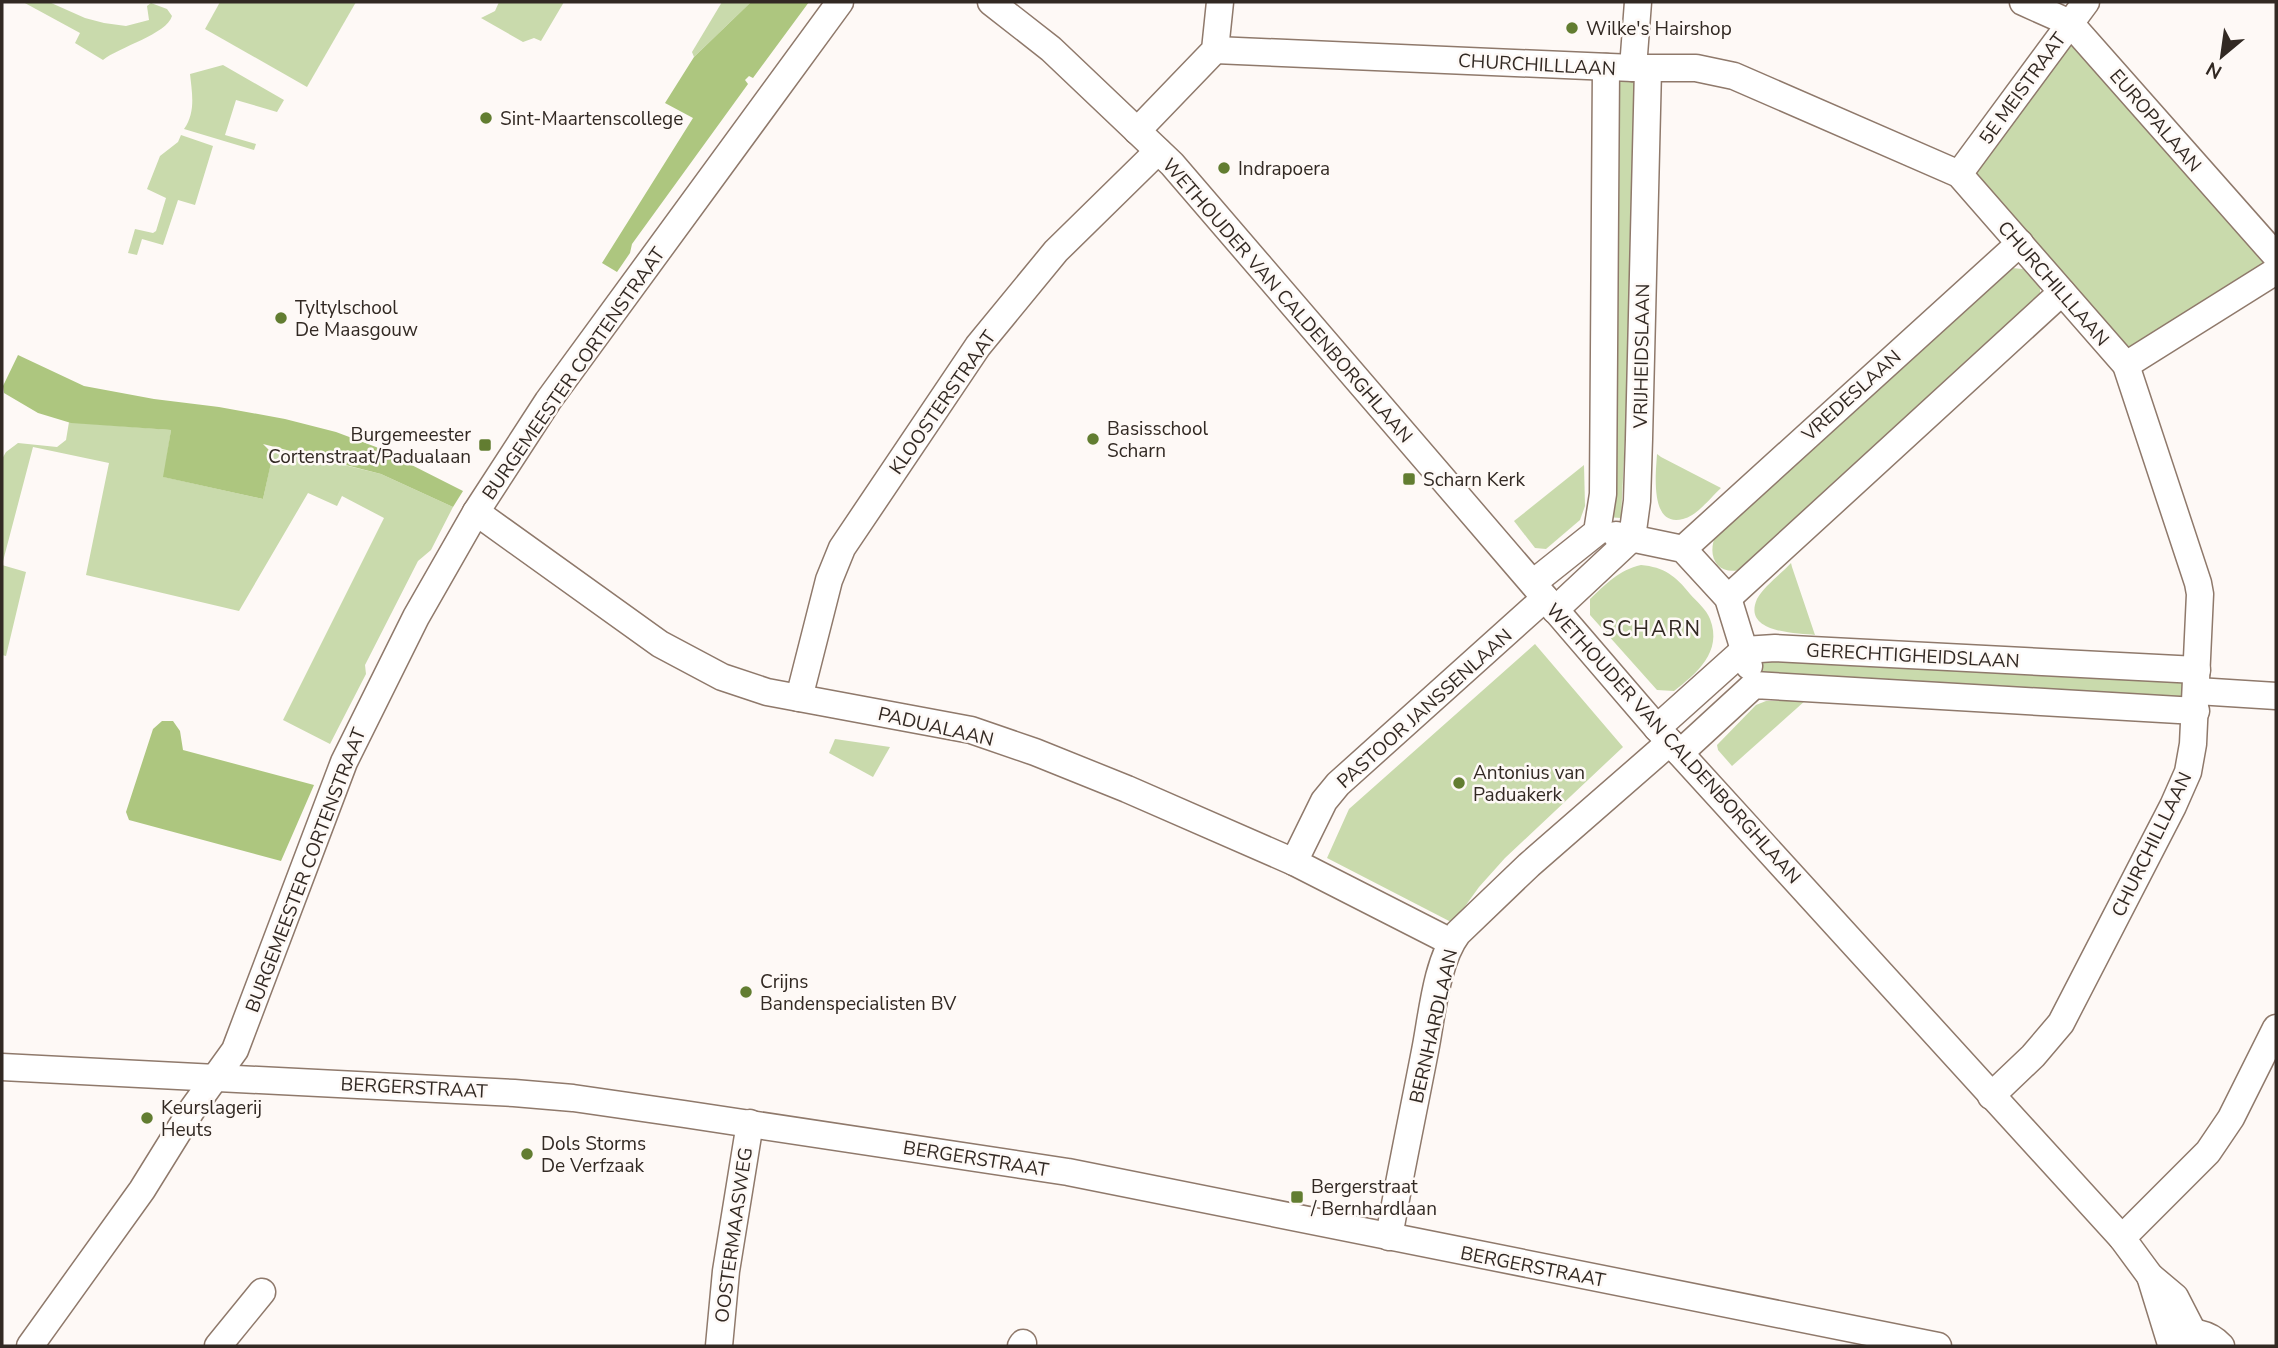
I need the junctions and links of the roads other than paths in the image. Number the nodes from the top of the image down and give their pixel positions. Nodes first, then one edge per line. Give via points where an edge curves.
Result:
1 (841, 2) edge
2 (991, 2) edge
3 (1220, 2) edge
4 (1638, 2) edge
5 (2023, 2) edge
6 (2078, 12) edge
7 (1214, 50) junction
8 (1606, 67) junction
9 (1641, 68) junction
10 (1137, 131) junction
11 (1158, 151) junction
12 (1959, 174) junction
13 (2020, 243) junction
14 (2276, 256) edge
15 (2276, 271) edge
16 (2062, 292) junction
17 (2126, 365) junction
18 (476, 512) junction
19 (1597, 532) junction
20 (1632, 538) junction
21 (1683, 549) junction
22 (1544, 597) junction
23 (1728, 598) junction
24 (1744, 650) junction
25 (1754, 685) junction
26 (2197, 690) junction
27 (2276, 696) edge
28 (799, 698) junction
29 (1669, 741) junction
30 (1294, 862) junction
31 (1451, 942) junction
32 (2276, 1028) edge
33 (2, 1067) edge
34 (217, 1077) junction
35 (1991, 1096) junction
36 (750, 1123) junction
37 (1389, 1237) junction
38 (2122, 1238) junction
39 (262, 1292) dead end
40 (2176, 1340) edge
41 (30, 1346) edge
42 (218, 1346) edge
43 (719, 1346) edge
44 (1938, 1346) edge
45 (2221, 1346) edge

1 - 18 street, BURGEMEESTER CORTENSTRAAT via 548,401
2 - 10 street, WETHOUDER VAN CALDENBORGHLAAN via 1051,49
3 - 7 street
4 - 9 street, VRIJHEIDSLAAN
5 - 6 street, EUROPALAAN
6 - 12 street, 5E MEISTRAAT
6 - 14 street, EUROPALAAN
7 - 8 street, CHURCHILLLAAN
7 - 10 street
8 - 9 street, CHURCHILLLAAN
8 - 19 street, VRIJHEIDSLAAN via 1603,494
9 - 12 street, CHURCHILLLAAN via 1696,68 1734,76
9 - 20 street, VRIJHEIDSLAAN via 1639,439
10 - 11 street, WETHOUDER VAN CALDENBORGHLAAN
11 - 22 street, WETHOUDER VAN CALDENBORGHLAAN
11 - 28 street, KLOOSTERSTRAAT via 1056,251 978,346 842,548 829,580
12 - 13 street, CHURCHILLLAAN
13 - 16 street, CHURCHILLLAAN
13 - 21 street, VREDESLAAN
15 - 17 street
16 - 17 street, CHURCHILLLAAN
16 - 23 street
17 - 26 street, CHURCHILLLAAN via 2198,583
18 - 28 street, PADUALAAN via 677,654 743,686
18 - 34 street, BURGEMEESTER CORTENSTRAAT via 416,617 344,762 241,1037
19 - 20 street
19 - 22 street
20 - 21 street
20 - 22 street
21 - 23 street
22 - 29 street, WETHOUDER VAN CALDENBORGHLAAN
22 - 30 street, PASTOOR JANSSENLAAN via 1338,784 1324,801
23 - 24 street
24 - 25 street
24 - 26 street, GERECHTIGHEIDSLAAN via 1775,648
24 - 29 street
25 - 26 street, GERECHTIGHEIDSLAAN
25 - 29 street
26 - 27 street, GERECHTIGHEIDSLAAN
26 - 35 street, CHURCHILLLAAN via 2185,781 2061,1023
28 - 30 street, PADUALAAN via 971,730 1127,789
29 - 31 street, BERNHARDLAAN via 1529,865
29 - 35 street, WETHOUDER VAN CALDENBORGHLAAN
30 - 31 street, PADUALAAN
31 - 37 street, BERNHARDLAAN
32 - 38 street via 2231,1118 2208,1152
33 - 34 street, BERGERSTRAAT
34 - 36 street, BERGERSTRAAT via 573,1098
34 - 41 street, BURGEMEESTER CORTENSTRAAT
35 - 38 street, WETHOUDER VAN CALDENBORGHLAAN
36 - 37 street, BERGERSTRAAT via 1068,1172
36 - 43 street, OOSTERMAASWEG
37 - 44 street, BERGERSTRAAT
38 - 40 street, WETHOUDER VAN CALDENBORGHLAAN via 2150,1276
39 - 42 street
40 - 45 street via 2212,1338

